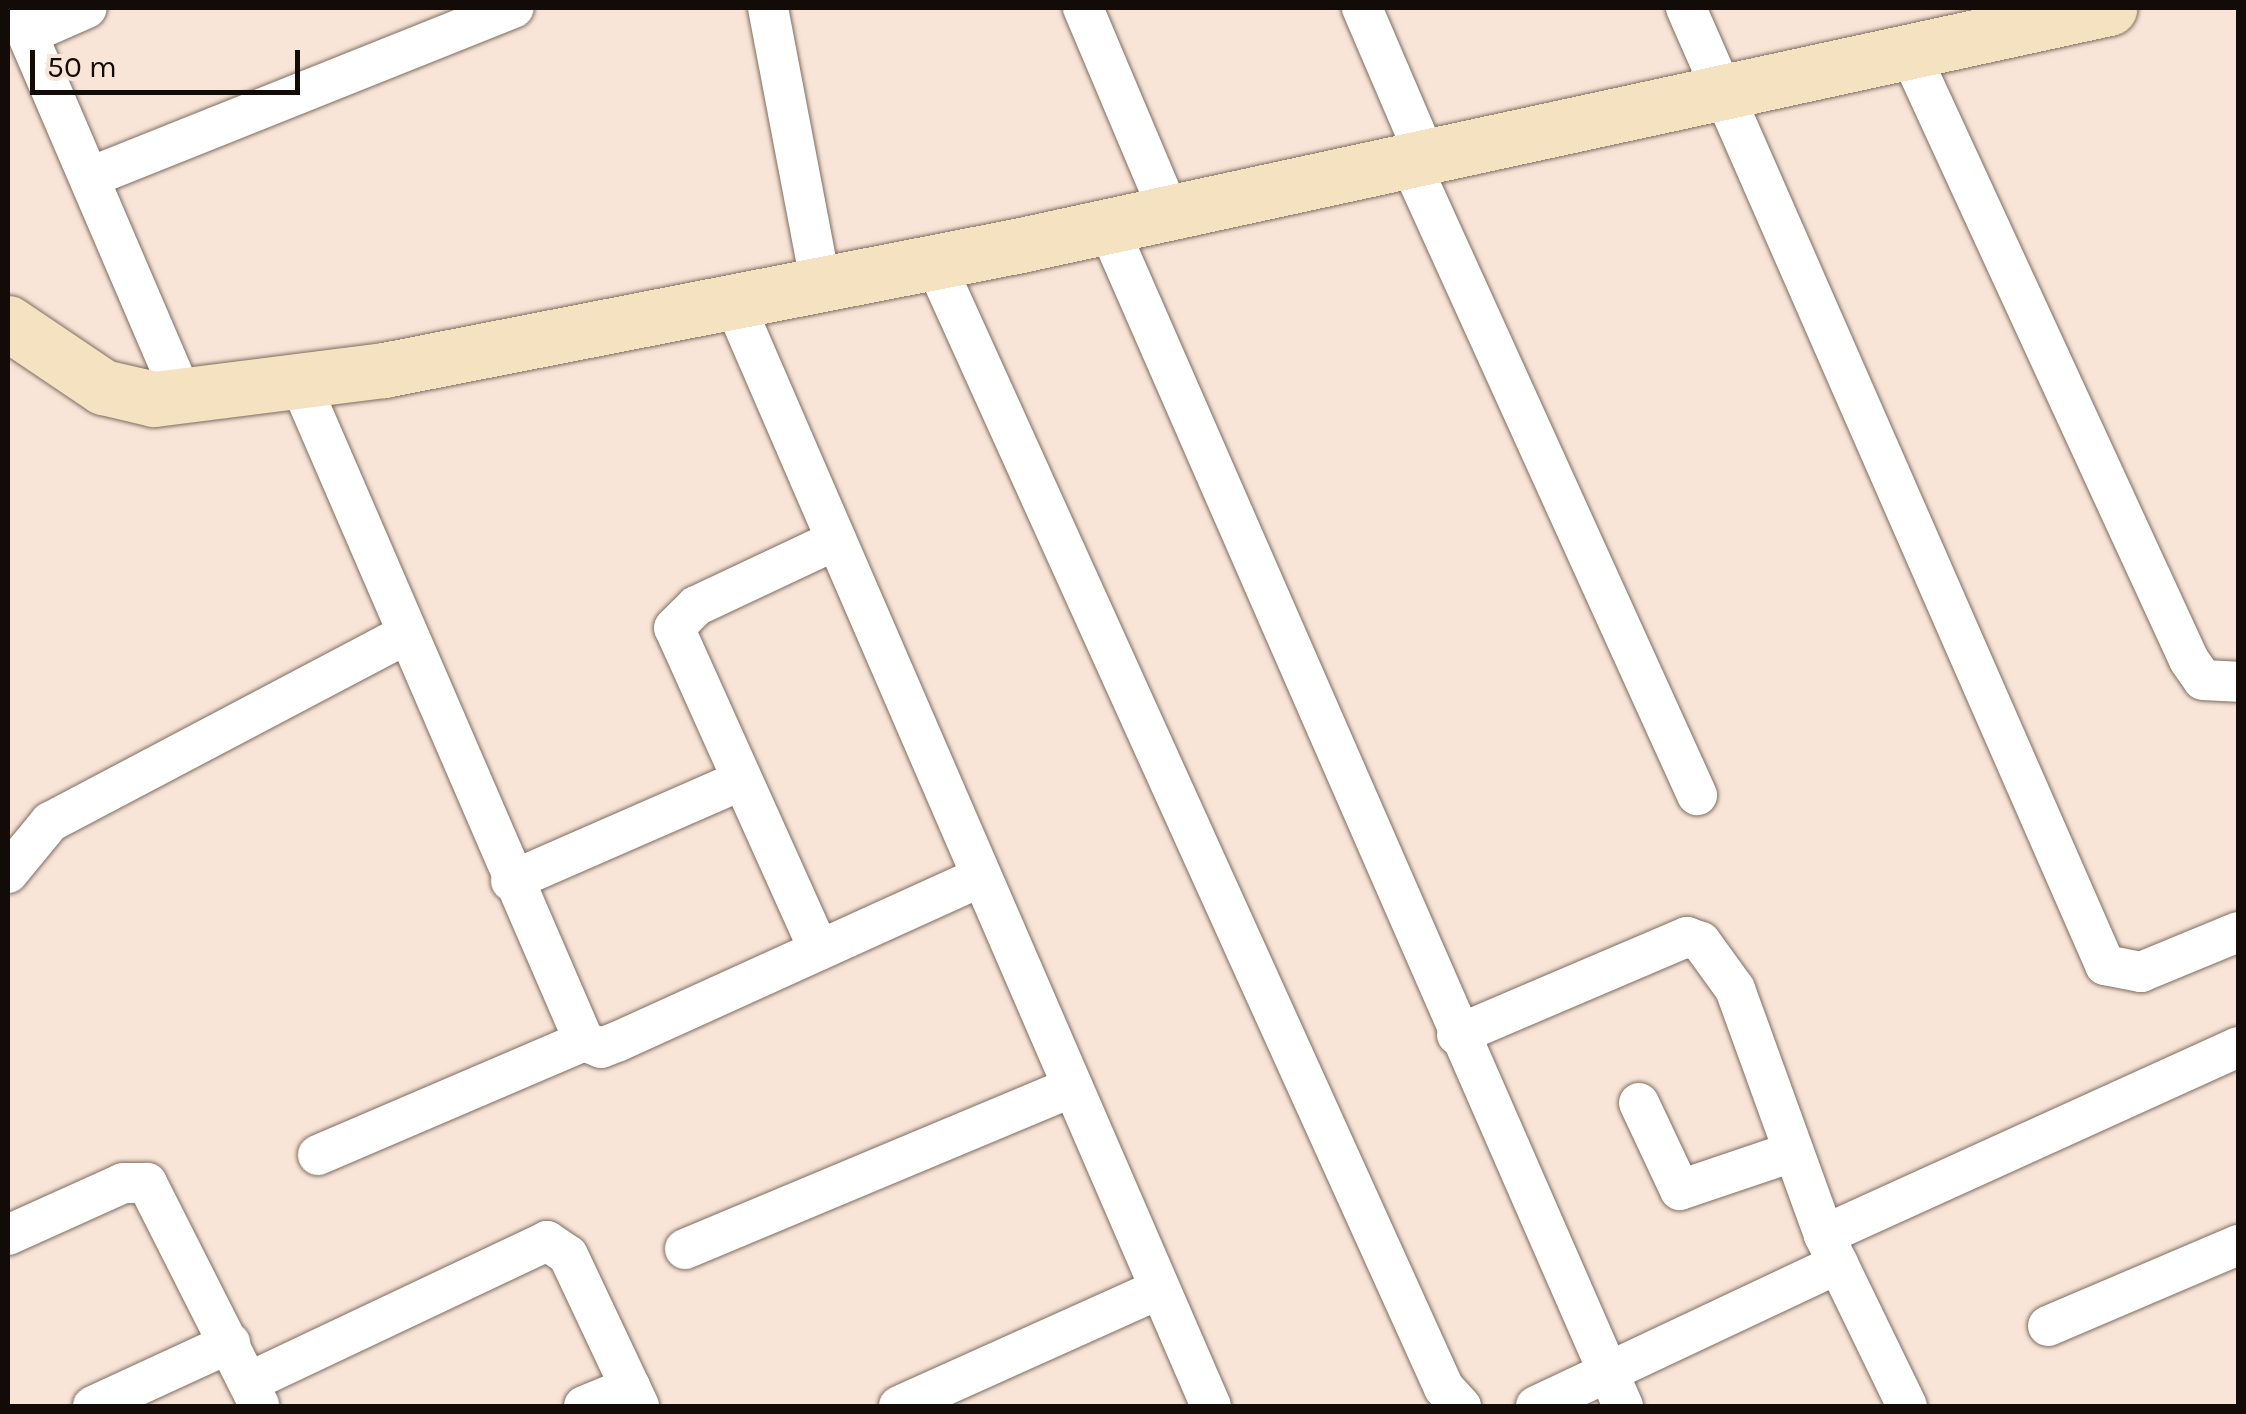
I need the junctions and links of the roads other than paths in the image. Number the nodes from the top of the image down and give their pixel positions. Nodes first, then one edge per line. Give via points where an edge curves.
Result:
1 (87, 8) edge
2 (514, 8) edge
3 (768, 8) edge
4 (1083, 8) edge
5 (1362, 8) edge
6 (1686, 8) edge
7 (2109, 8) edge
8 (22, 21) edge
9 (1909, 52) junction
10 (1723, 91) junction
11 (1415, 154) junction
12 (93, 176) junction
13 (1168, 209) junction
14 (1106, 225) junction
15 (933, 259) junction
16 (820, 280) junction
17 (733, 301) junction
18 (8, 323) edge
19 (299, 382) junction
20 (183, 397) junction
21 (836, 540) junction
22 (406, 634) junction
23 (2238, 682) edge
24 (740, 781) junction
25 (1697, 796) dead end
26 (8, 873) edge
27 (981, 877) junction
28 (511, 881) junction
29 (2238, 934) edge
30 (819, 950) junction
31 (1457, 1035) junction
32 (584, 1041) junction
33 (2238, 1046) edge
34 (1072, 1087) junction
35 (1639, 1104) dead end
36 (1792, 1152) junction
37 (318, 1155) dead end
38 (8, 1235) edge
39 (2238, 1245) edge
40 (686, 1249) dead end
41 (1831, 1250) junction
42 (1159, 1290) junction
43 (2048, 1326) dead end
44 (230, 1343) junction
45 (1616, 1390) edge
46 (255, 1394) edge
47 (635, 1397) edge
48 (93, 1406) edge
49 (584, 1406) edge
50 (899, 1406) edge
51 (1211, 1406) edge
52 (1461, 1406) edge
53 (1536, 1406) edge
54 (1906, 1406) edge

1 - 8 street
2 - 12 street
3 - 16 street
4 - 13 street
5 - 11 street
6 - 10 street
7 - 9 street
8 - 12 street
9 - 10 street
9 - 23 street via 2190,660 2203,680
10 - 11 street
10 - 29 street via 2105,965 2141,972
11 - 13 street
11 - 25 street
12 - 20 street
13 - 14 street
14 - 15 street
14 - 31 street
15 - 16 street
15 - 52 street via 1444,1388
16 - 17 street
17 - 19 street
17 - 21 street
18 - 20 street via 103,386
19 - 20 street
19 - 22 street
21 - 24 street via 696,606 674,628
21 - 27 street
22 - 26 street via 50,822
22 - 28 street
24 - 28 street
24 - 30 street
27 - 30 street
27 - 34 street
28 - 32 street
30 - 32 street via 601,1048
31 - 36 street via 1687,937 1701,942 1735,989
31 - 45 street
32 - 37 street
33 - 41 street
34 - 40 street
34 - 42 street
35 - 36 street via 1680,1190
36 - 41 street
38 - 44 street via 123,1183 147,1183
39 - 43 street
41 - 45 street
41 - 54 street
42 - 50 street
42 - 51 street
44 - 46 street
44 - 48 street
45 - 53 street
46 - 47 street via 547,1241 568,1255
47 - 49 street

